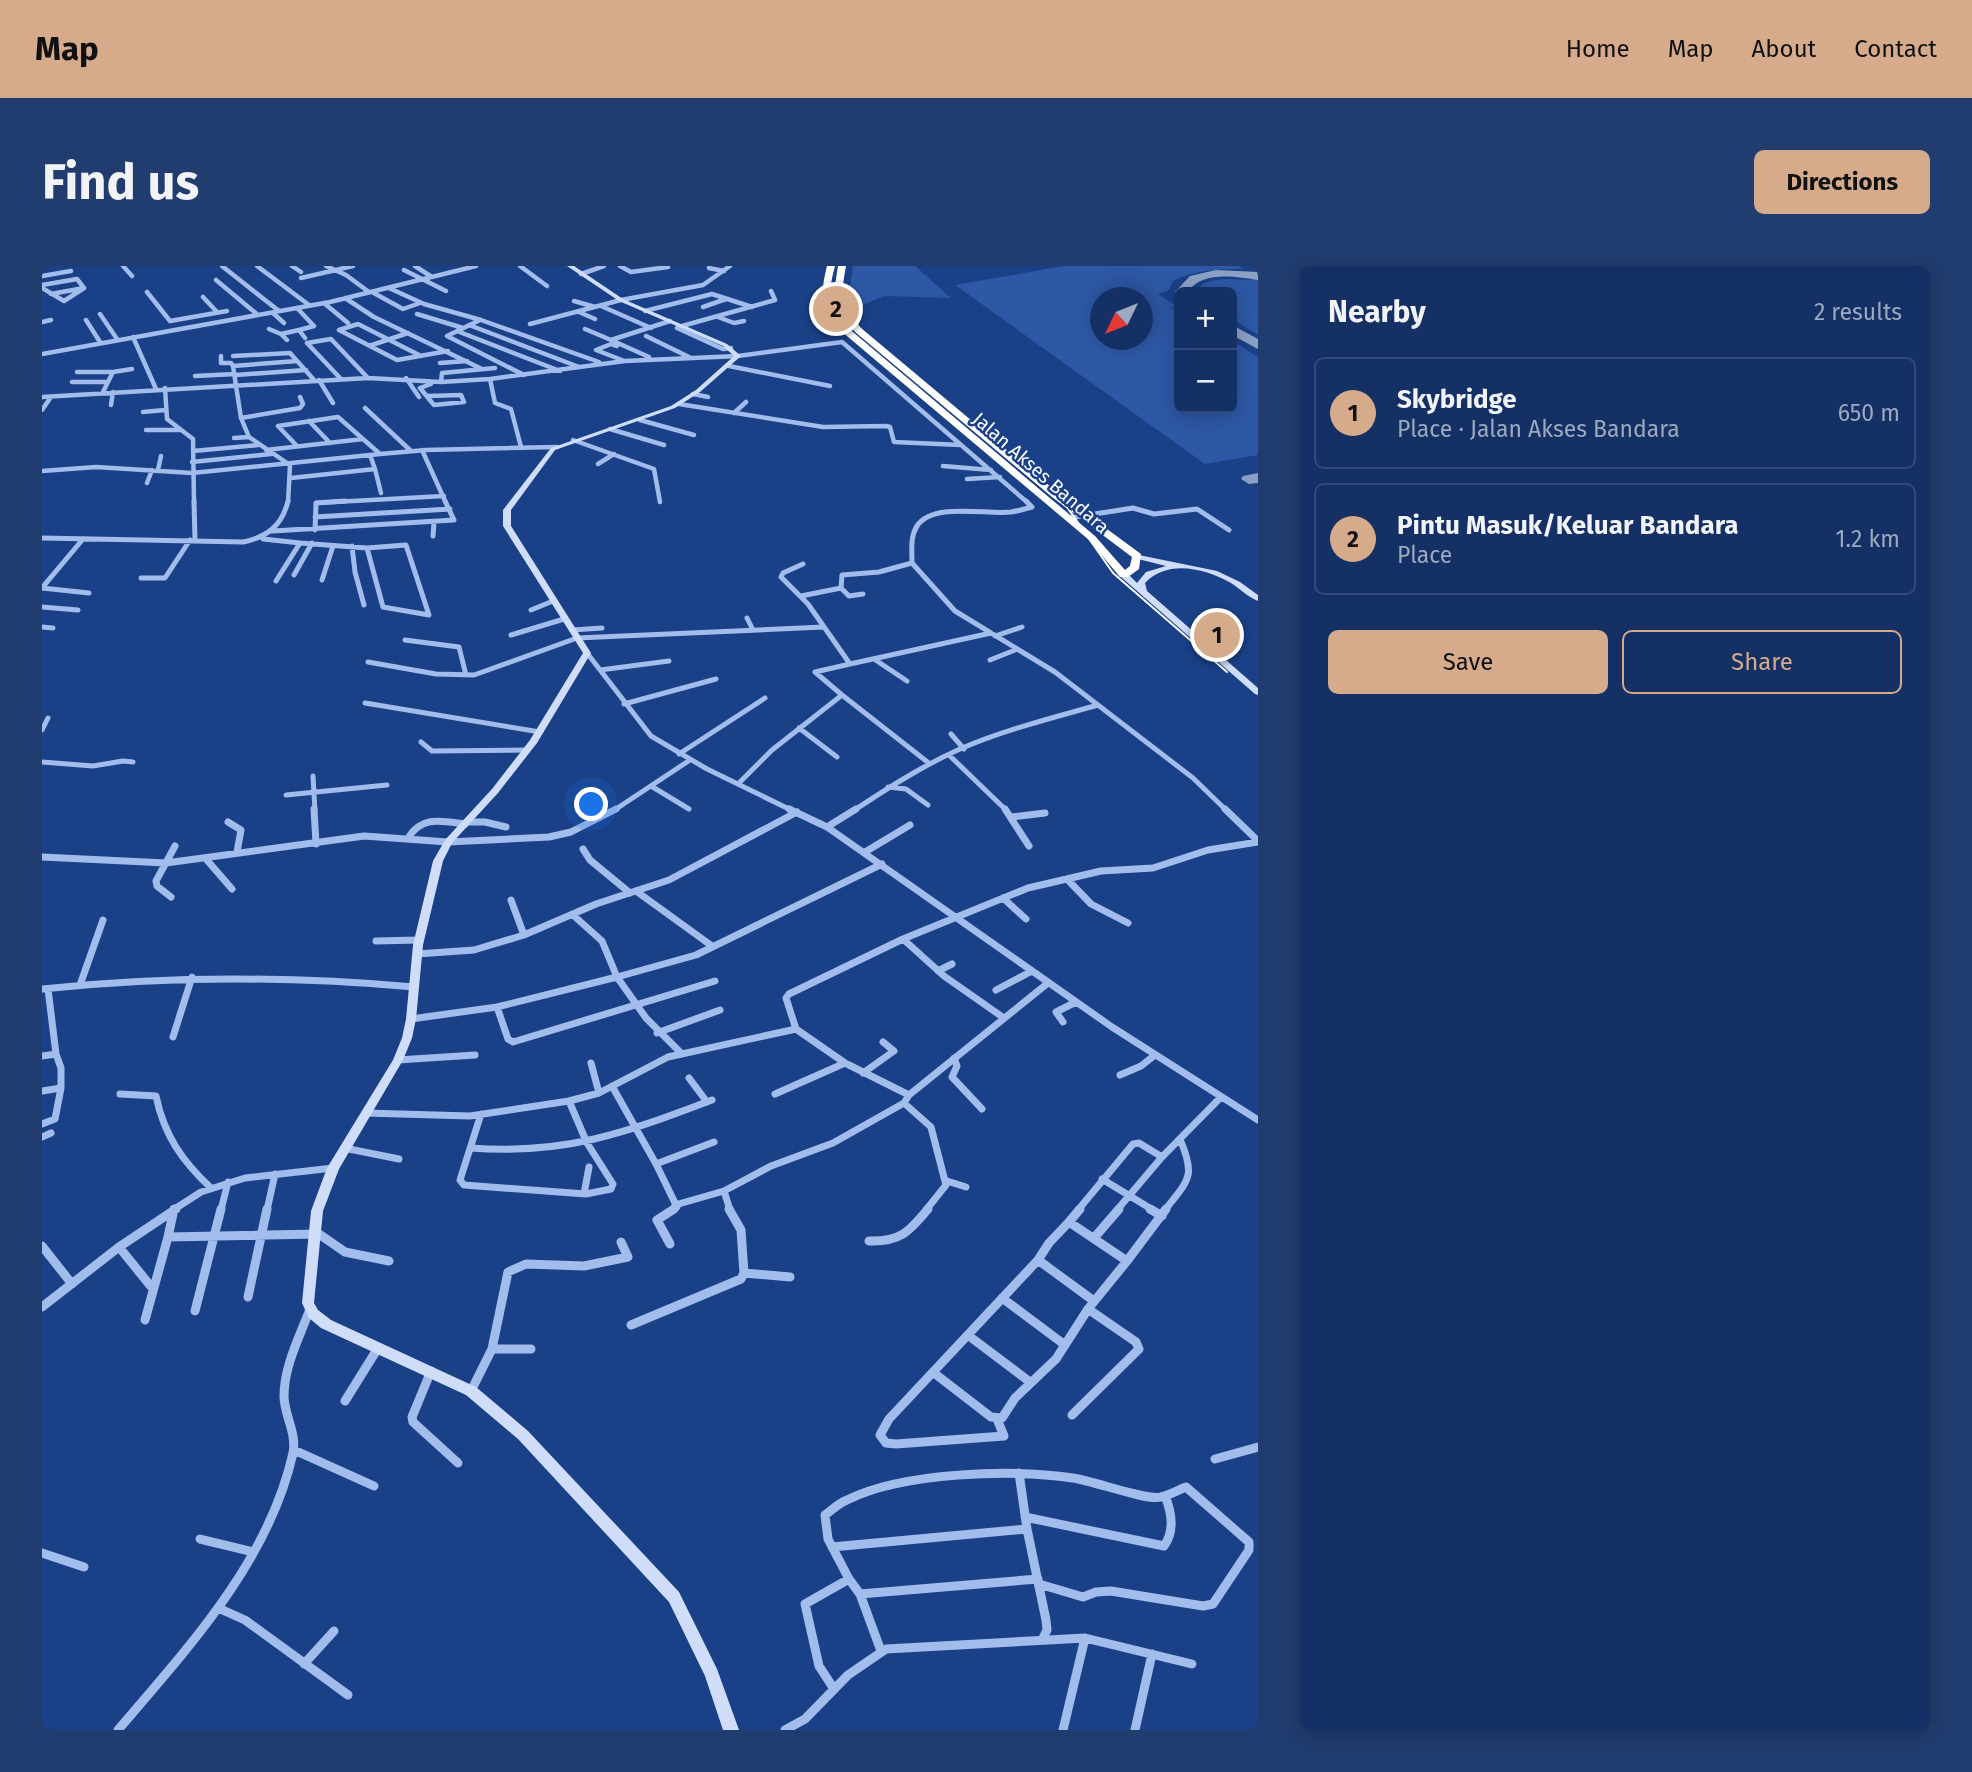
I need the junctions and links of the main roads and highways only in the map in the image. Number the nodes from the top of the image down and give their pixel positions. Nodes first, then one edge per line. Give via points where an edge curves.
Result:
1 (831, 266) edge
2 (842, 266) edge
3 (836, 309) junction

1 - 3 highway via 825,292
2 - 3 highway
3 - 3 highway, Jalan Akses Bandara via 854,338 1093,538 1125,575 1135,567 1137,556

